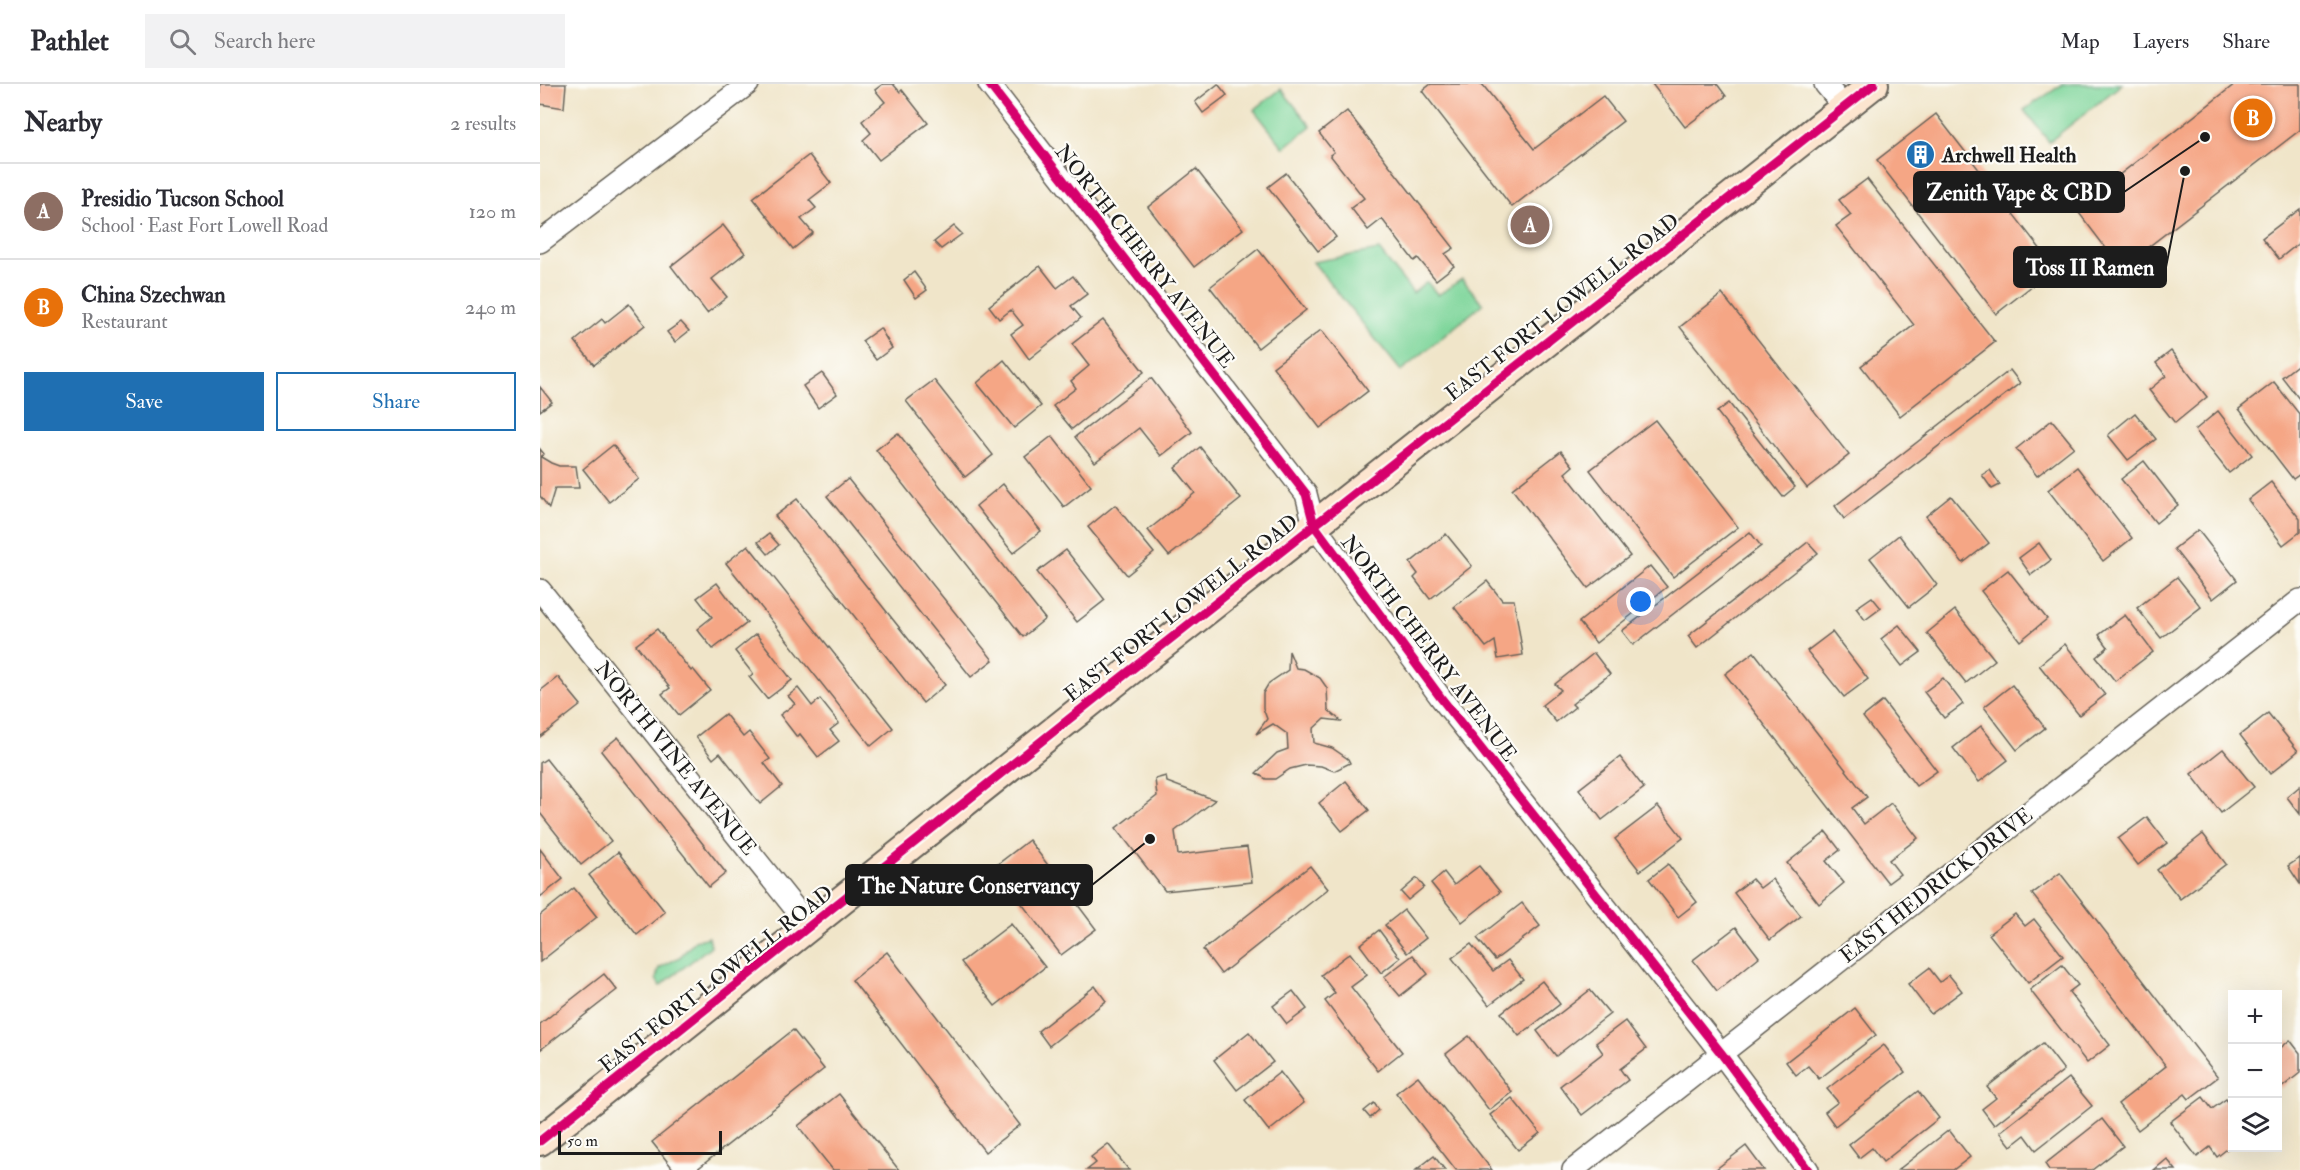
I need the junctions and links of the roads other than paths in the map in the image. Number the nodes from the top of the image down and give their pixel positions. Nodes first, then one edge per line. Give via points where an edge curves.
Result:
1 (748, 84) edge
2 (989, 84) edge
3 (1825, 84) edge
4 (1874, 84) edge
5 (1845, 108) junction
6 (540, 242) edge
7 (1314, 525) junction
8 (540, 590) edge
9 (2300, 600) edge
10 (810, 927) junction
11 (1721, 1053) junction
12 (540, 1141) edge
13 (1573, 1170) edge
14 (1808, 1170) edge

1 - 6 street
2 - 7 street, NORTH CHERRY AVENUE via 1306,494
3 - 5 street
4 - 5 main road, EAST FORT LOWELL ROAD
5 - 7 main road, EAST FORT LOWELL ROAD
7 - 10 main road, EAST FORT LOWELL ROAD
7 - 11 street, NORTH CHERRY AVENUE via 1441,698
8 - 10 street, NORTH VINE AVENUE
9 - 11 street, EAST HEDRICK DRIVE
10 - 12 main road, EAST FORT LOWELL ROAD
11 - 13 street, EAST HEDRICK DRIVE
11 - 14 street, NORTH CHERRY AVENUE

